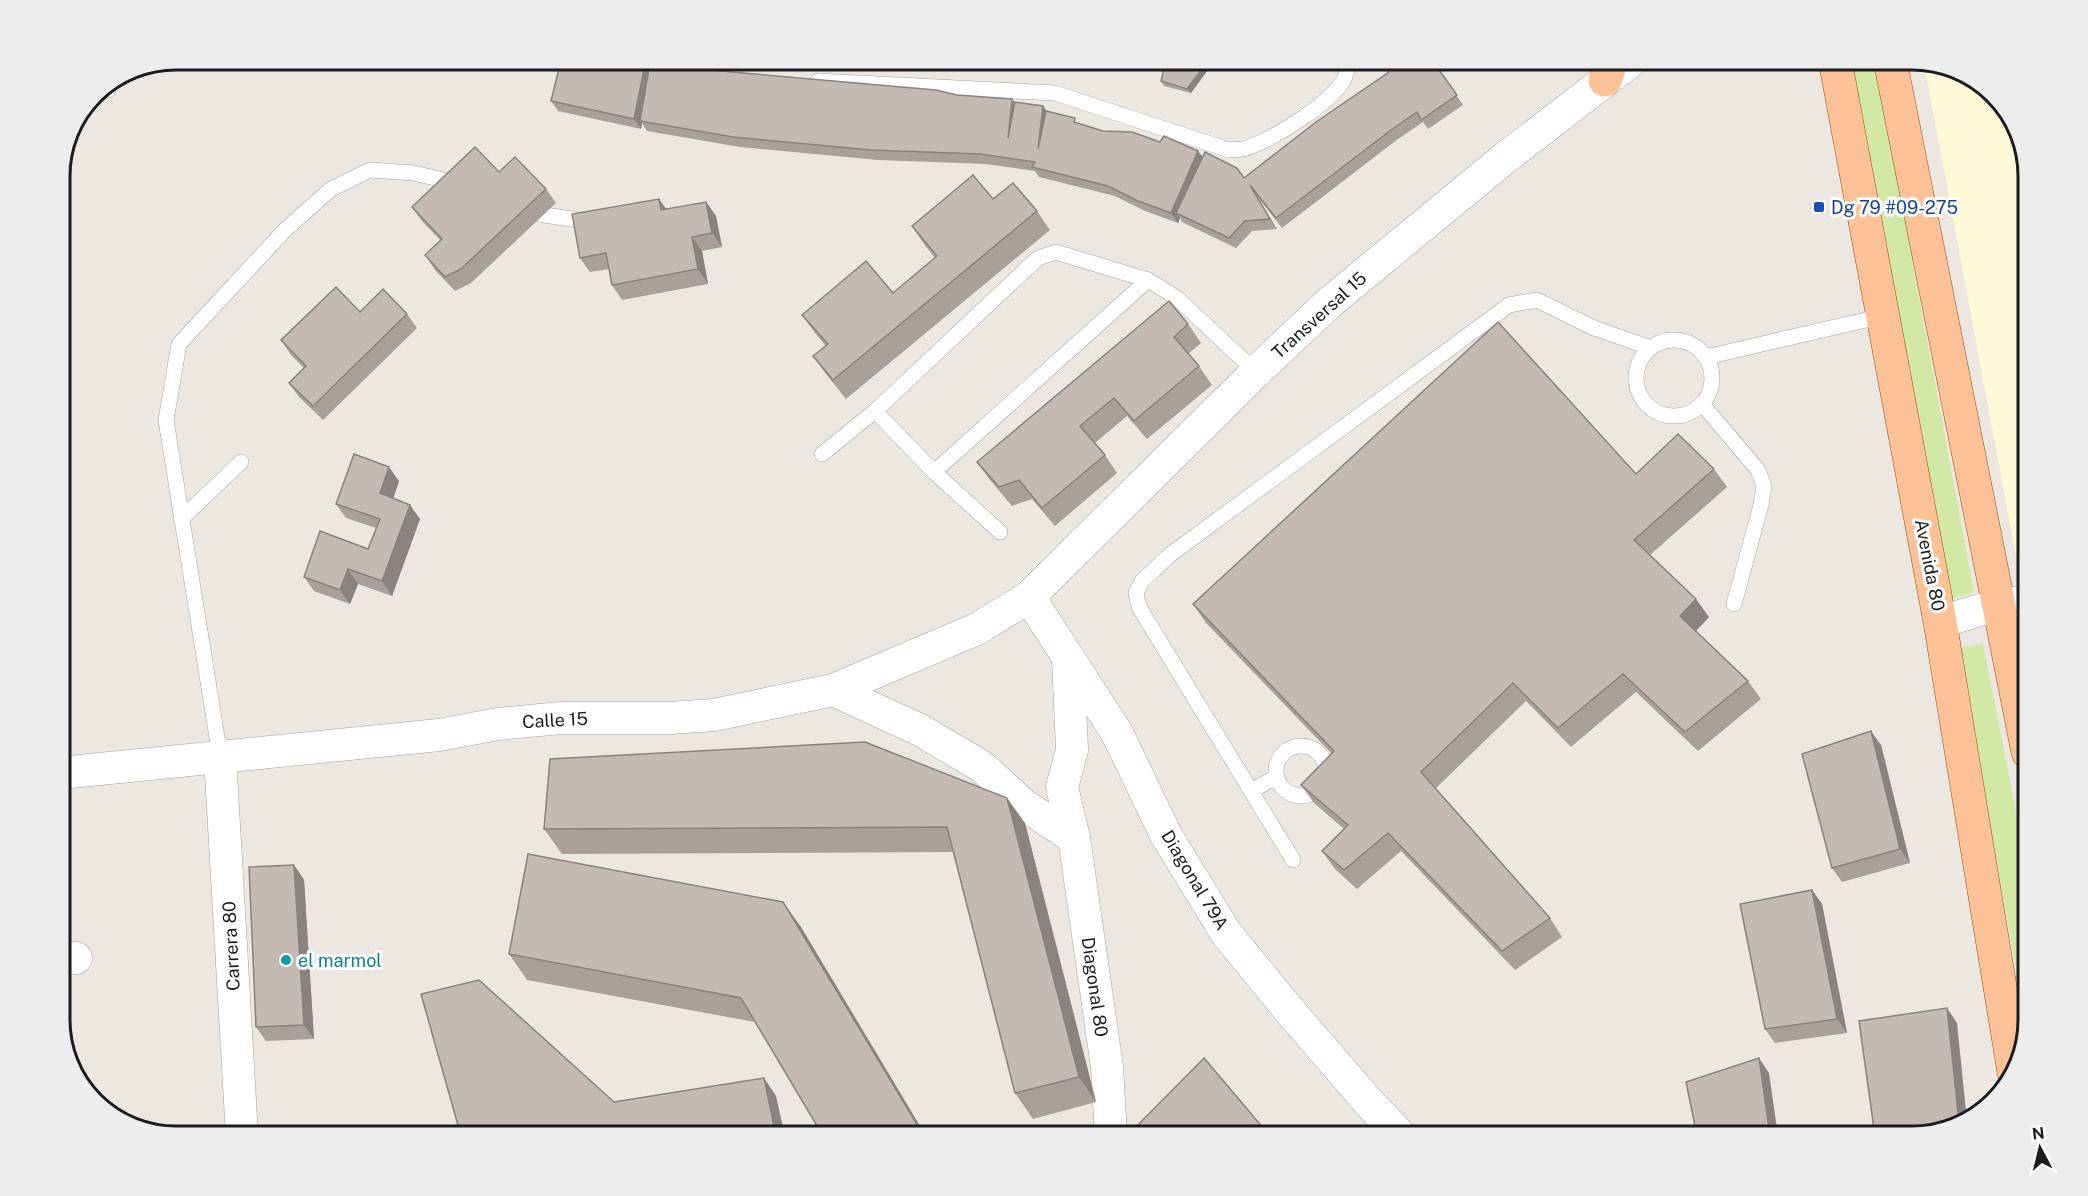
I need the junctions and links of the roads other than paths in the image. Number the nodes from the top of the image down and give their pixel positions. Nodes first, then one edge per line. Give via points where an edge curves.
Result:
1 (1347, 70) edge
2 (1608, 70) edge
3 (1837, 70) edge
4 (1892, 70) edge
5 (798, 80) edge
6 (474, 189) edge
7 (510, 204) edge
8 (598, 223) edge
9 (1148, 280) junction
10 (1883, 316) junction
11 (1651, 348) junction
12 (1706, 357) junction
13 (1256, 372) junction
14 (1702, 404) junction
15 (875, 411) junction
16 (822, 454) dead end
17 (241, 462) dead end
18 (934, 472) junction
19 (181, 519) junction
20 (1000, 531) dead end
21 (1029, 597) junction
22 (2013, 603) edge
23 (1734, 604) dead end
24 (1940, 622) junction
25 (2018, 648) edge
26 (1068, 658) junction
27 (833, 690) junction
28 (1117, 733) junction
29 (1072, 750) junction
30 (220, 756) junction
31 (71, 771) edge
32 (1276, 777) dead end
33 (1251, 791) junction
34 (1074, 838) junction
35 (1293, 860) dead end
36 (2011, 1054) edge
37 (241, 1126) edge
38 (1110, 1126) edge
39 (1391, 1126) edge

1 - 5 lane via 1339,88 1283,131 1243,149 1229,150 1055,93
2 - 13 street, Transversal 15 via 1329,303
3 - 10 main road, Avenida 80
4 - 22 main road
6 - 19 lane via 414,173 370,170 331,189 285,230 179,344 166,420
7 - 8 lane via 544,215
9 - 13 lane via 1177,297
9 - 15 lane via 1056,252 1047,253
9 - 18 lane
10 - 12 lane
10 - 24 main road, Avenida 80
11 - 12 lane via 1662,341 1675,340 1698,348
11 - 14 lane via 1637,367 1638,392 1645,403 1655,411 1680,416
11 - 33 lane via 1594,328 1537,300 1509,305 1171,554 1142,581 1136,592 1139,607
12 - 14 lane via 1713,381
13 - 21 street, Transversal 15
14 - 23 lane via 1758,470 1764,486
15 - 16 lane
15 - 18 lane
17 - 19 lane
18 - 20 lane
19 - 30 lane
21 - 26 street, Diagonal 79A
21 - 27 street, Calle 15 via 977,629
22 - 24 street
22 - 25 main road
24 - 36 main road, Avenida 80
26 - 28 street, Diagonal 79A
26 - 29 street, Diagonal 80
27 - 30 street, Calle 15 via 714,715 561,718 439,735
27 - 34 street via 920,730 981,766 1024,805
28 - 29 street
28 - 39 street, Diagonal 79A via 1166,834 1226,933 1288,1010
29 - 34 street, Diagonal 80 via 1062,788
30 - 31 street, Calle 15
30 - 37 street, Carrera 80
32 - 33 lane
33 - 35 lane
34 - 38 street, Diagonal 80 via 1107,1067

